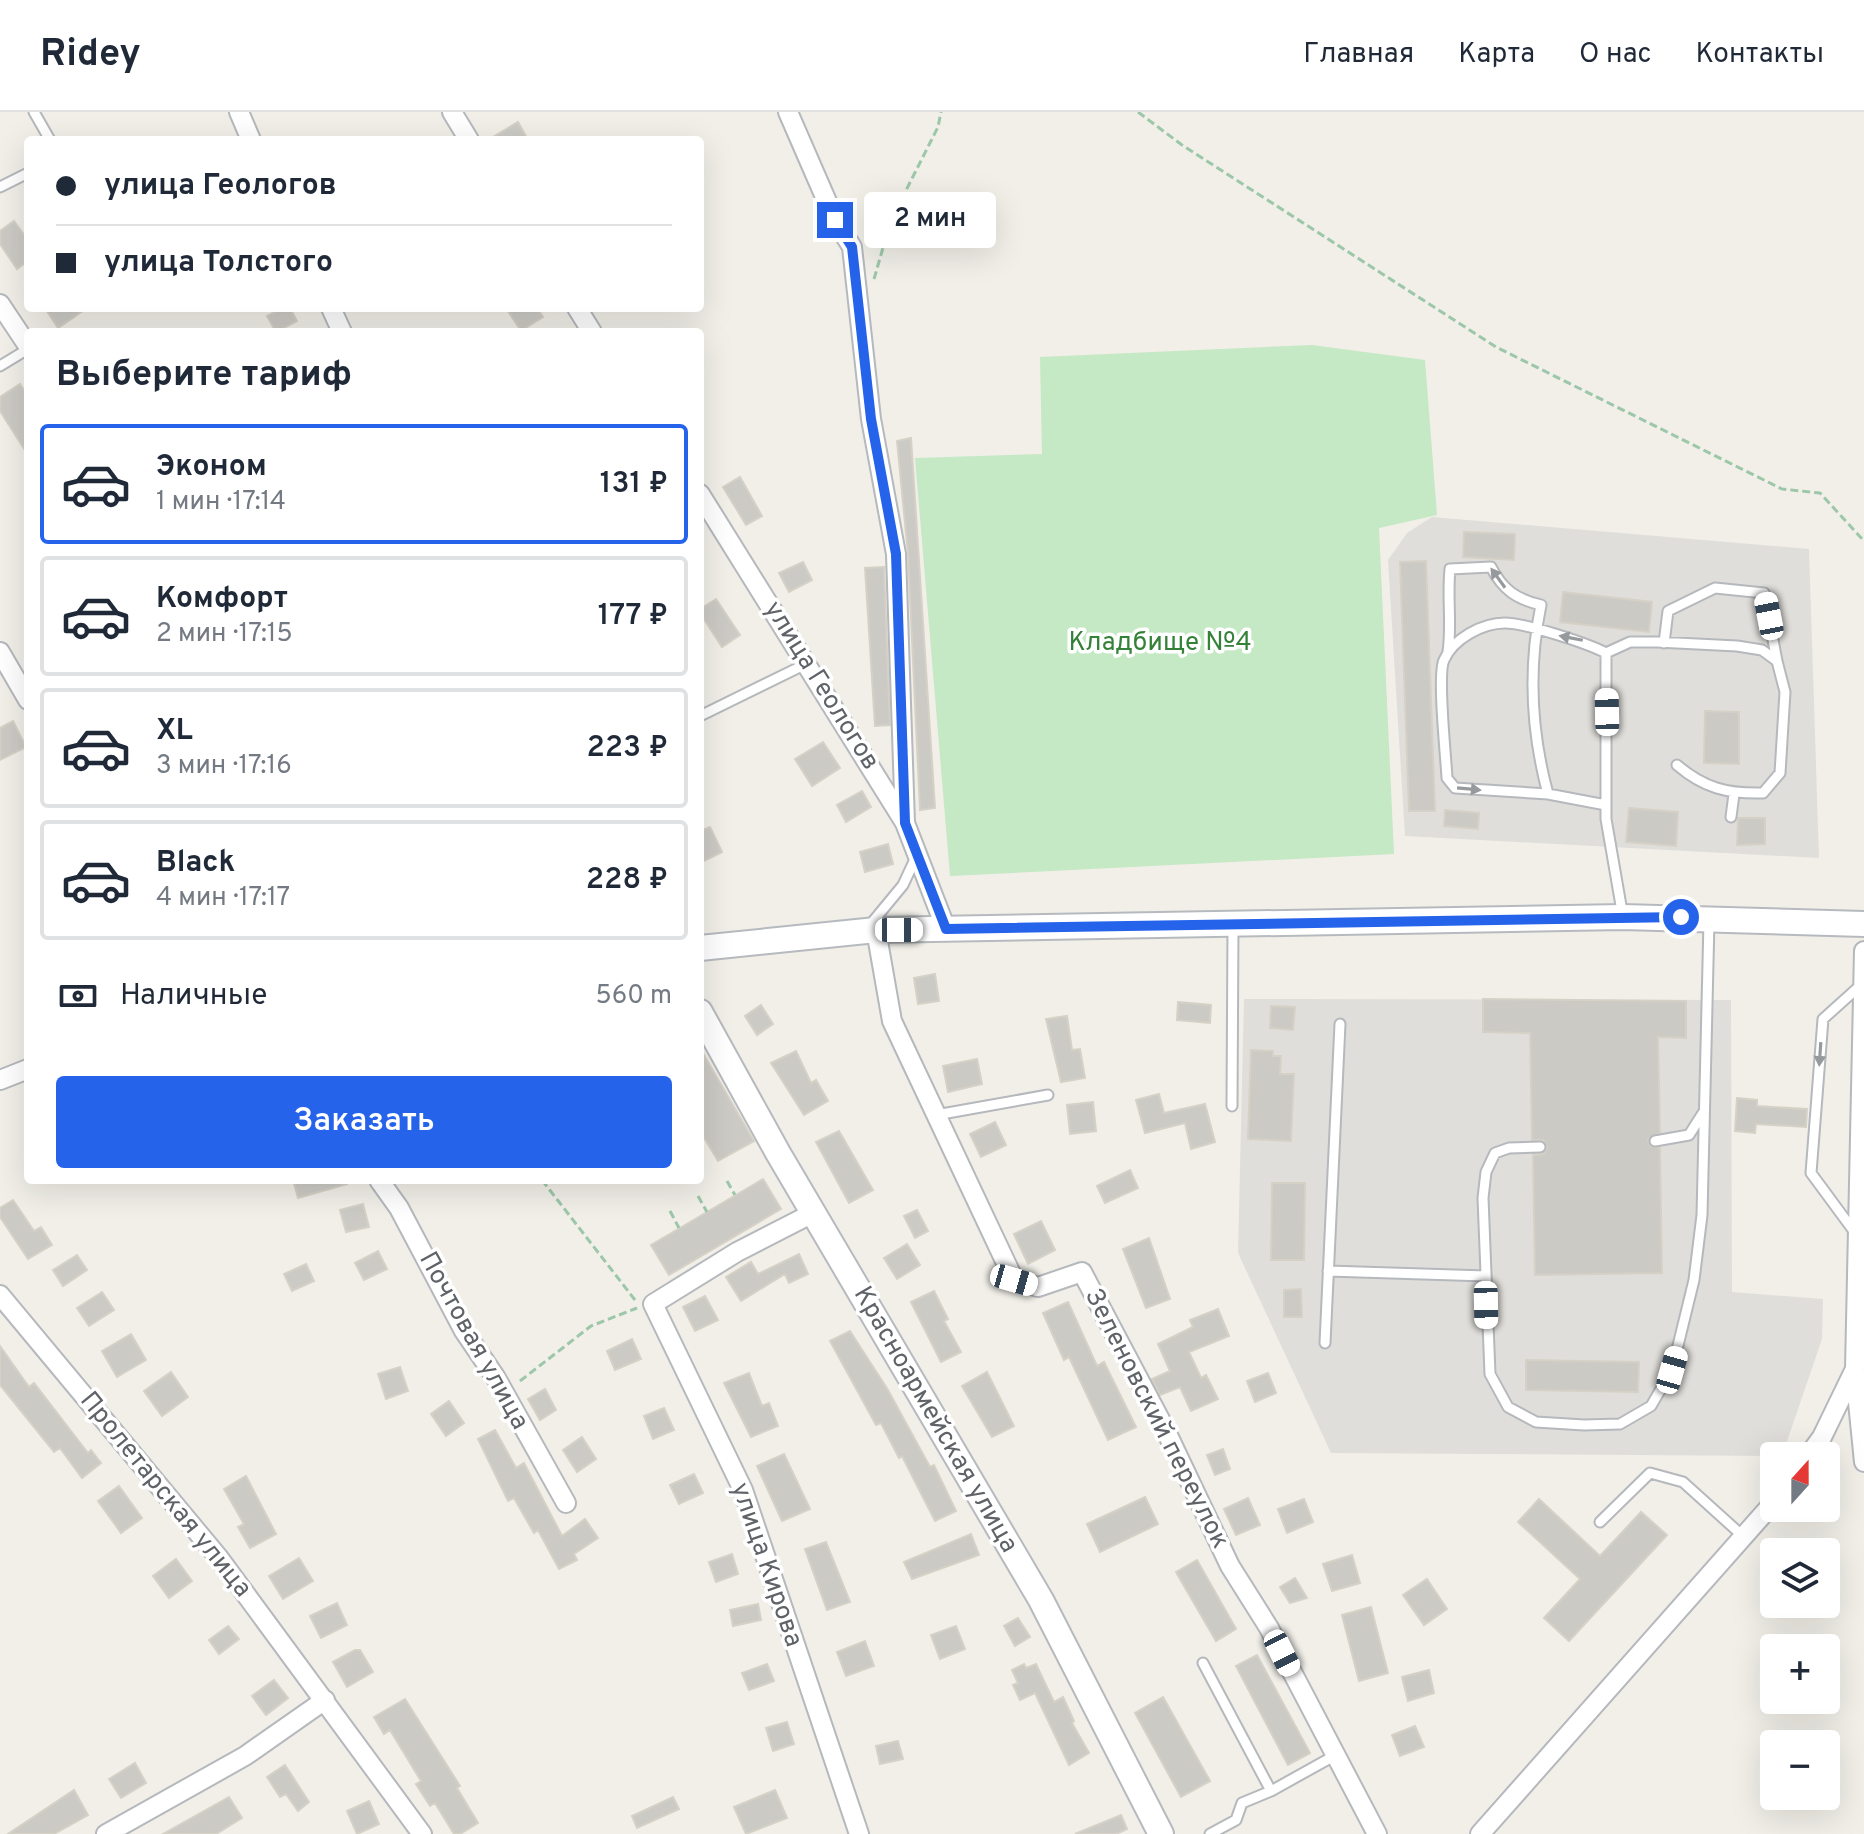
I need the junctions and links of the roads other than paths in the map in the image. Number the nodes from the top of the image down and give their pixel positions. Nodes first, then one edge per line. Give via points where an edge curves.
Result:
1 (34, 112) edge
2 (239, 112) edge
3 (452, 112) edge
4 (788, 112) edge
5 (48, 136) edge
6 (249, 136) edge
7 (467, 136) edge
8 (24, 175) edge
9 (0, 187) edge
10 (0, 304) edge
11 (24, 342) edge
12 (24, 351) edge
13 (0, 366) edge
14 (704, 500) edge
15 (1536, 631) junction
16 (1664, 643) junction
17 (0, 652) edge
18 (1606, 653) junction
19 (1448, 654) junction
20 (1777, 661) junction
21 (808, 663) junction
22 (24, 693) edge
23 (704, 714) edge
24 (1677, 765) dead end
25 (1548, 794) junction
26 (1734, 794) junction
27 (1606, 805) junction
28 (1731, 817) dead end
29 (905, 823) junction
30 (918, 852) junction
31 (1623, 917) junction
32 (1709, 918) junction
33 (1233, 923) junction
34 (1864, 924) edge
35 (946, 929) junction
36 (871, 930) junction
37 (704, 948) edge
38 (1864, 951) edge
39 (1858, 986) edge
40 (704, 1019) edge
41 (1340, 1024) dead end
42 (24, 1071) edge
43 (0, 1080) edge
44 (1048, 1095) dead end
45 (1232, 1106) dead end
46 (1705, 1106) junction
47 (936, 1115) junction
48 (1655, 1141) dead end
49 (1540, 1147) dead end
50 (382, 1184) edge
51 (813, 1213) junction
52 (1858, 1236) junction
53 (1328, 1271) junction
54 (1486, 1276) junction
55 (0, 1295) edge
56 (1325, 1343) dead end
57 (1855, 1369) junction
58 (1818, 1442) edge
59 (1864, 1462) edge
60 (566, 1503) dead end
61 (1760, 1519) edge
62 (1600, 1522) dead end
63 (1745, 1538) junction
64 (1203, 1663) dead end
65 (325, 1700) junction
66 (1334, 1756) junction
67 (1271, 1791) junction
68 (106, 1834) edge
69 (422, 1834) edge
70 (859, 1834) edge
71 (1161, 1834) edge
72 (1210, 1834) edge
73 (1377, 1834) edge
74 (1480, 1834) edge

1 - 5 lane
2 - 6 street
3 - 7 street
4 - 29 street via 852,247 871,419 896,554
8 - 9 lane
10 - 11 street
12 - 13 lane
14 - 21 street, улица Геологов
18 -> 15 lane via 1582,640
15 - 19 lane via 1505,623 1476,630
15 -> 19 lane via 1541,605 1518,599 1499,583 1491,567 1450,569
15 - 25 lane via 1534,740
16 - 18 lane via 1630,642
16 - 20 lane via 1762,650
16 - 20 lane via 1668,611 1715,588 1764,593
17 - 22 street
18 - 27 lane
19 -> 25 lane via 1442,662 1447,778 1455,788
20 - 26 lane via 1785,692 1780,773 1763,793
21 - 23 lane
21 - 29 street, улица Геологов
24 - 26 lane via 1701,785
25 - 27 lane
26 - 28 lane
27 - 31 lane
29 - 30 street, улица Геологов
30 - 35 street, улица Геологов
30 - 36 lane via 903,885
31 - 32 street
31 - 33 street
32 - 34 street
32 - 46 lane
33 - 35 street
33 - 45 lane
35 - 36 street
36 - 37 street
36 - 47 street, Зеленовский переулок via 892,1021
38 - 39 street
39 - 52 street
39 -> 52 lane via 1823,1019 1811,1173
40 - 51 street, Красноармейская улица
41 - 53 lane
42 - 43 street
44 - 47 lane
46 - 48 lane via 1693,1132
46 - 54 lane via 1694,1280 1672,1370 1651,1406 1620,1424 1584,1425 1536,1422 1508,1407 1490,1374
47 - 66 street, Зеленовский переулок via 1014,1280 1038,1287 1082,1272 1230,1566 1269,1628
49 - 54 lane via 1495,1153 1486,1172
50 - 60 street, Почтовая улица
51 - 70 street, улица Кирова via 653,1304 743,1490
51 - 71 street, Красноармейская улица via 1041,1600
52 - 57 street
53 - 54 lane
53 - 56 lane
55 - 65 street, Пролетарская улица via 219,1558
57 - 58 street
57 - 59 street
61 - 63 street
62 - 63 lane via 1650,1473 1683,1482
63 - 74 street
64 - 67 lane
65 - 68 street via 245,1756
65 - 69 street, Пролетарская улица
66 - 67 lane
66 - 73 street, Зеленовский переулок
67 - 72 lane via 1242,1803 1236,1820

